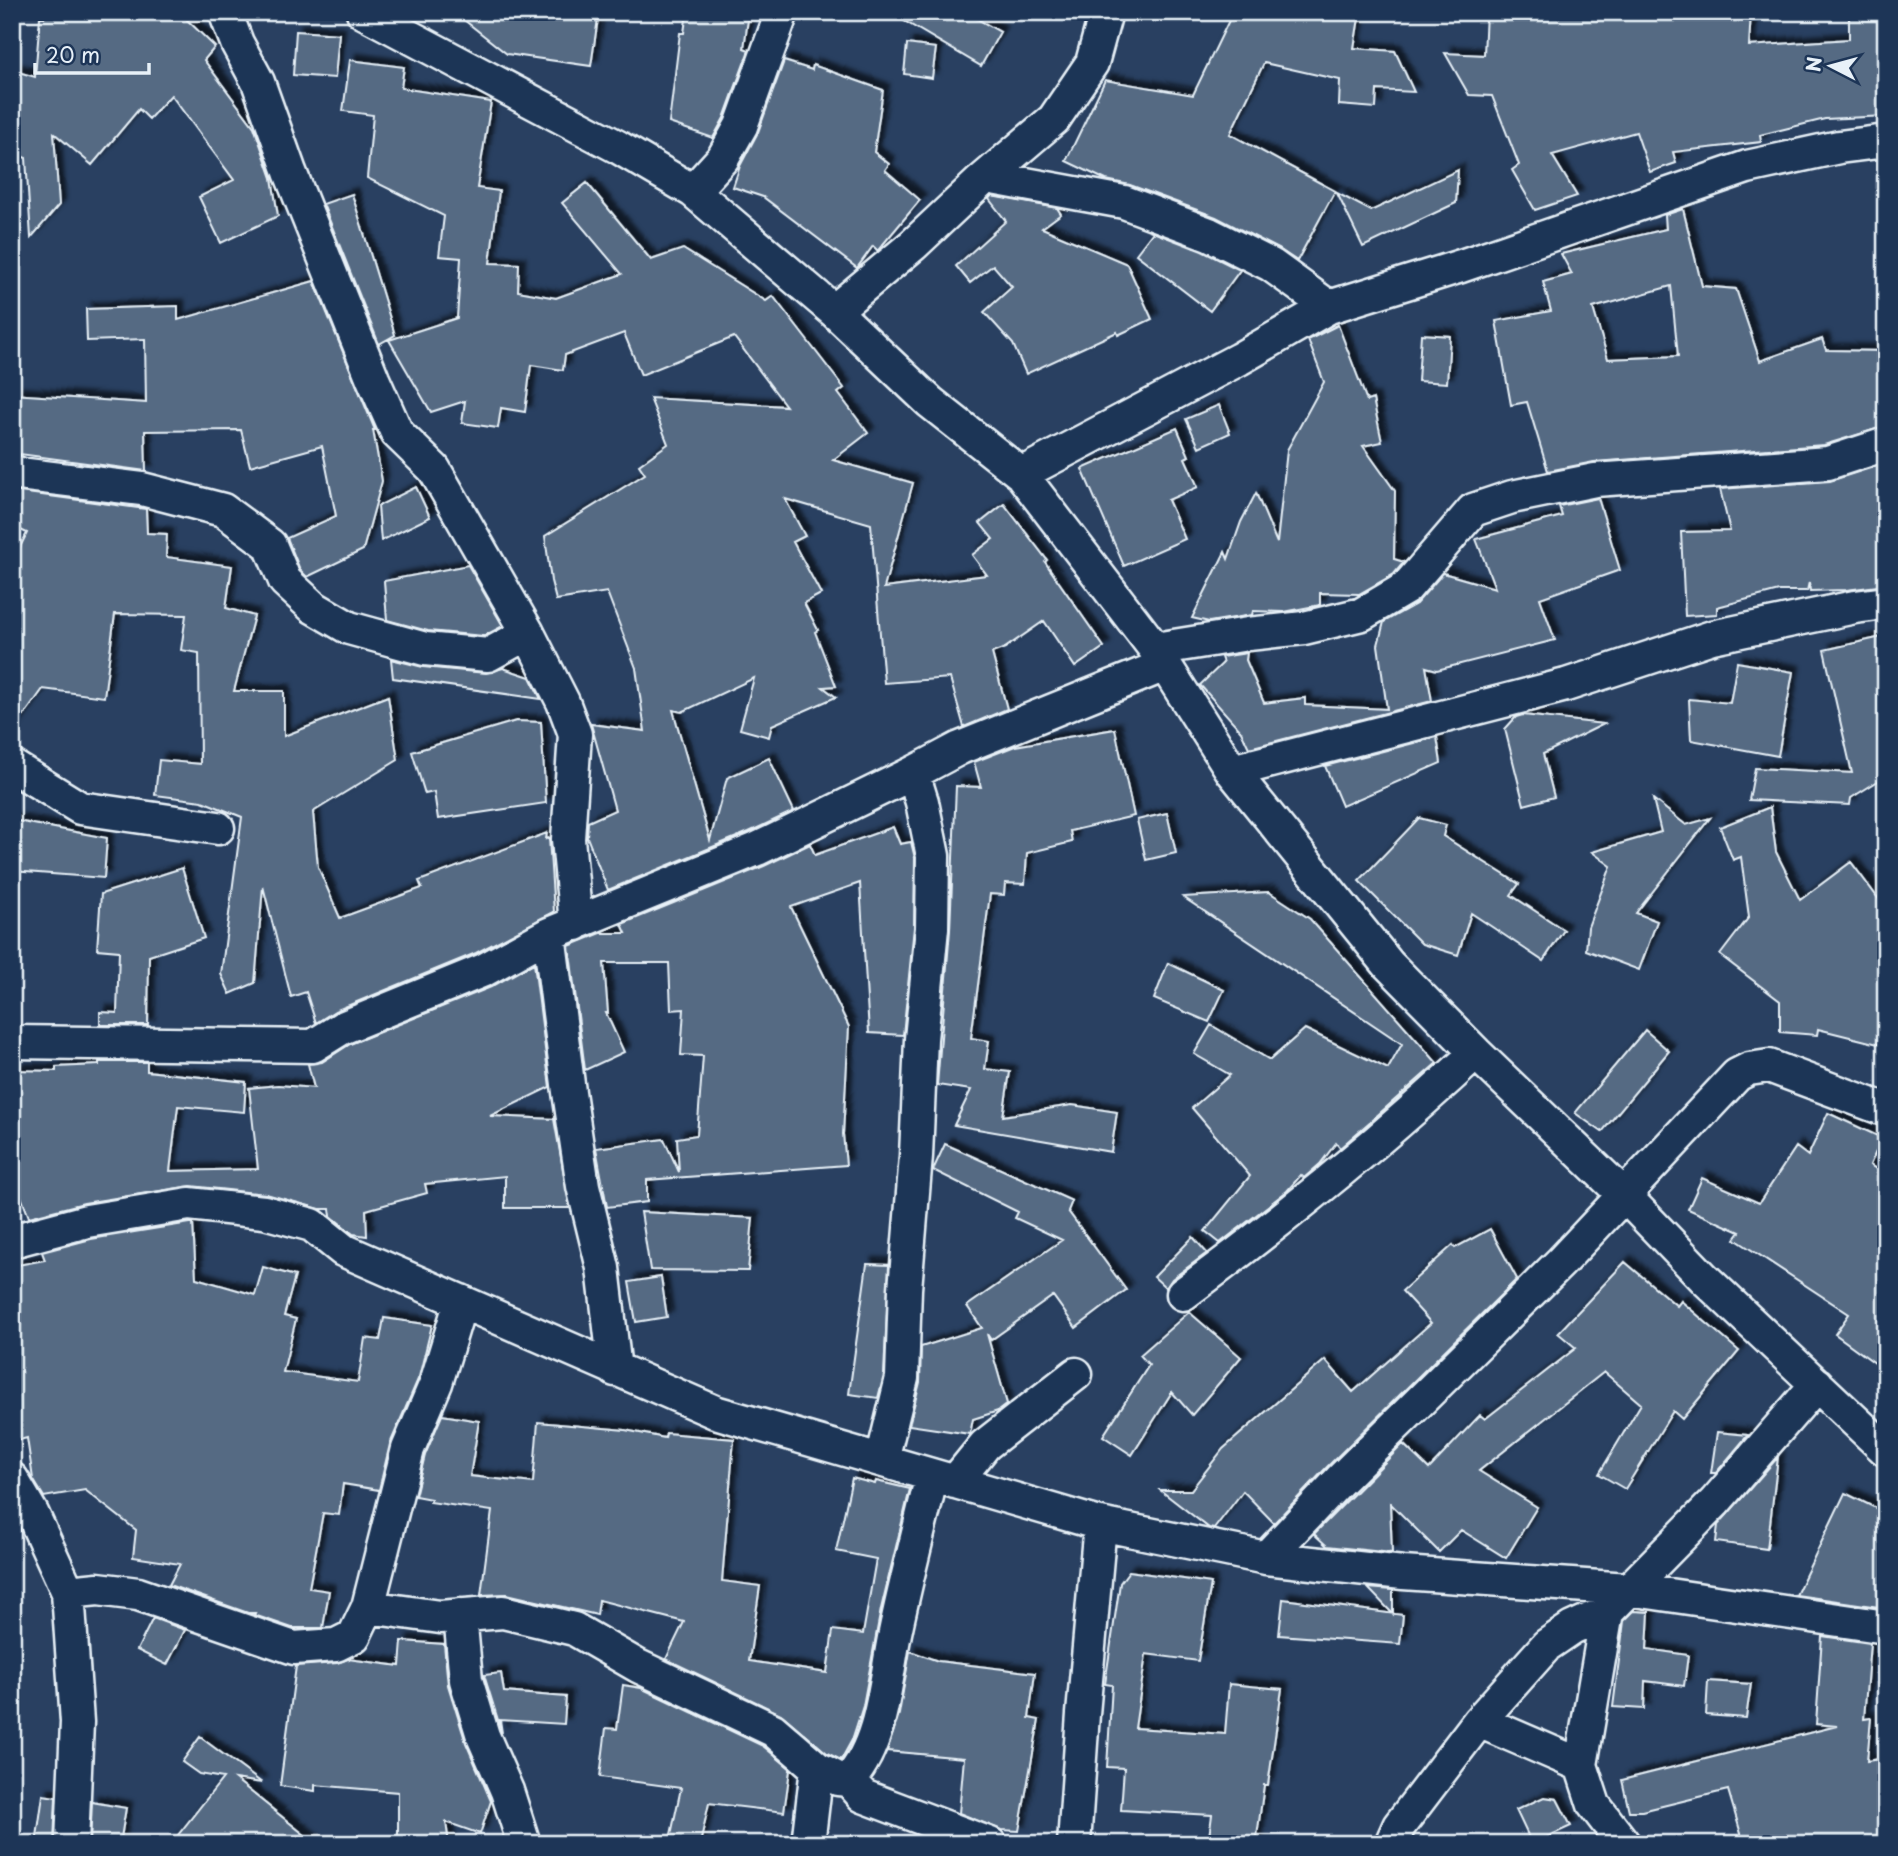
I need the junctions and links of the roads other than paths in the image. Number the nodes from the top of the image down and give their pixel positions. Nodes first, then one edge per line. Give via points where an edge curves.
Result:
1 (225, 12) edge
2 (363, 12) edge
3 (782, 12) edge
4 (1106, 12) edge
5 (1886, 141) edge
6 (987, 177) junction
7 (693, 191) junction
8 (1329, 307) junction
9 (834, 312) junction
10 (1886, 444) edge
11 (12, 471) edge
12 (1021, 474) junction
13 (1886, 603) edge
14 (528, 633) junction
15 (1160, 657) junction
16 (12, 766) edge
17 (1232, 771) junction
18 (913, 773) junction
19 (218, 828) dead end
20 (563, 929) junction
21 (12, 1042) edge
22 (1476, 1053) junction
23 (1886, 1110) edge
24 (1624, 1195) junction
25 (12, 1241) edge
26 (1183, 1294) dead end
27 (461, 1301) junction
28 (615, 1370) junction
29 (1076, 1374) dead end
30 (1817, 1384) junction
31 (1886, 1450) edge
32 (882, 1460) junction
33 (943, 1478) junction
34 (12, 1479) edge
35 (1100, 1524) junction
36 (1266, 1558) junction
37 (68, 1592) junction
38 (1617, 1600) junction
39 (368, 1607) junction
40 (460, 1615) junction
41 (1886, 1627) edge
42 (1479, 1721) junction
43 (1581, 1765) junction
44 (817, 1768) junction
45 (849, 1780) junction
46 (72, 1844) edge
47 (524, 1844) edge
48 (808, 1844) edge
49 (990, 1844) edge
50 (1074, 1844) edge
51 (1391, 1844) edge
52 (1624, 1844) edge

1 - 14 street via 258,82 289,172 397,433 434,469
2 - 7 street
3 - 7 street via 741,127 723,158
4 - 6 street via 1092,63 1054,119
5 - 8 street via 1747,167
6 - 8 street via 1124,202 1209,234 1271,265
6 - 9 street
7 - 9 street
8 - 12 street
9 - 12 street via 930,402
10 - 15 street via 1828,463 1595,480 1513,497 1473,509 1406,588 1362,614 1304,628 1248,634
11 - 14 street via 142,488 223,510 271,545 285,581 313,607 349,628 425,649 488,655
12 - 15 street
13 - 17 street via 1712,637 1566,685
14 - 20 street via 575,734
15 - 17 street
15 - 18 street
16 - 19 street via 80,808
17 - 22 street via 1389,965
18 - 20 street via 757,849
18 - 32 street via 933,856 932,928 921,1039 902,1378
20 - 21 street via 484,970 342,1028 313,1045
20 - 28 street via 573,1119 603,1268
22 - 24 street
22 - 26 street via 1403,1121 1264,1235
23 - 24 street via 1769,1066 1749,1069 1737,1075
24 - 30 street
24 - 36 street
25 - 27 street via 87,1221 189,1204 264,1212 312,1225 343,1250
27 - 28 street
27 - 39 street via 436,1383 408,1449
28 - 32 street via 715,1412
29 - 33 street
30 - 31 street
30 - 38 street via 1715,1502
32 - 33 street
33 - 35 street
33 - 45 street via 895,1632 883,1706 861,1767
34 - 37 street
35 - 36 street
35 - 50 street
36 - 38 street
37 - 39 street via 98,1589 138,1594 294,1648 336,1645 354,1636
37 - 46 street via 77,1722
38 - 41 street
38 - 42 street via 1547,1645
38 - 43 street
39 - 40 street via 440,1617
40 - 44 street via 503,1612 574,1629 638,1666 773,1730
40 - 47 street via 466,1680
42 - 43 street
42 - 51 street via 1399,1826
43 - 52 street via 1594,1805
44 - 45 street
44 - 48 street
45 - 49 street via 863,1796

